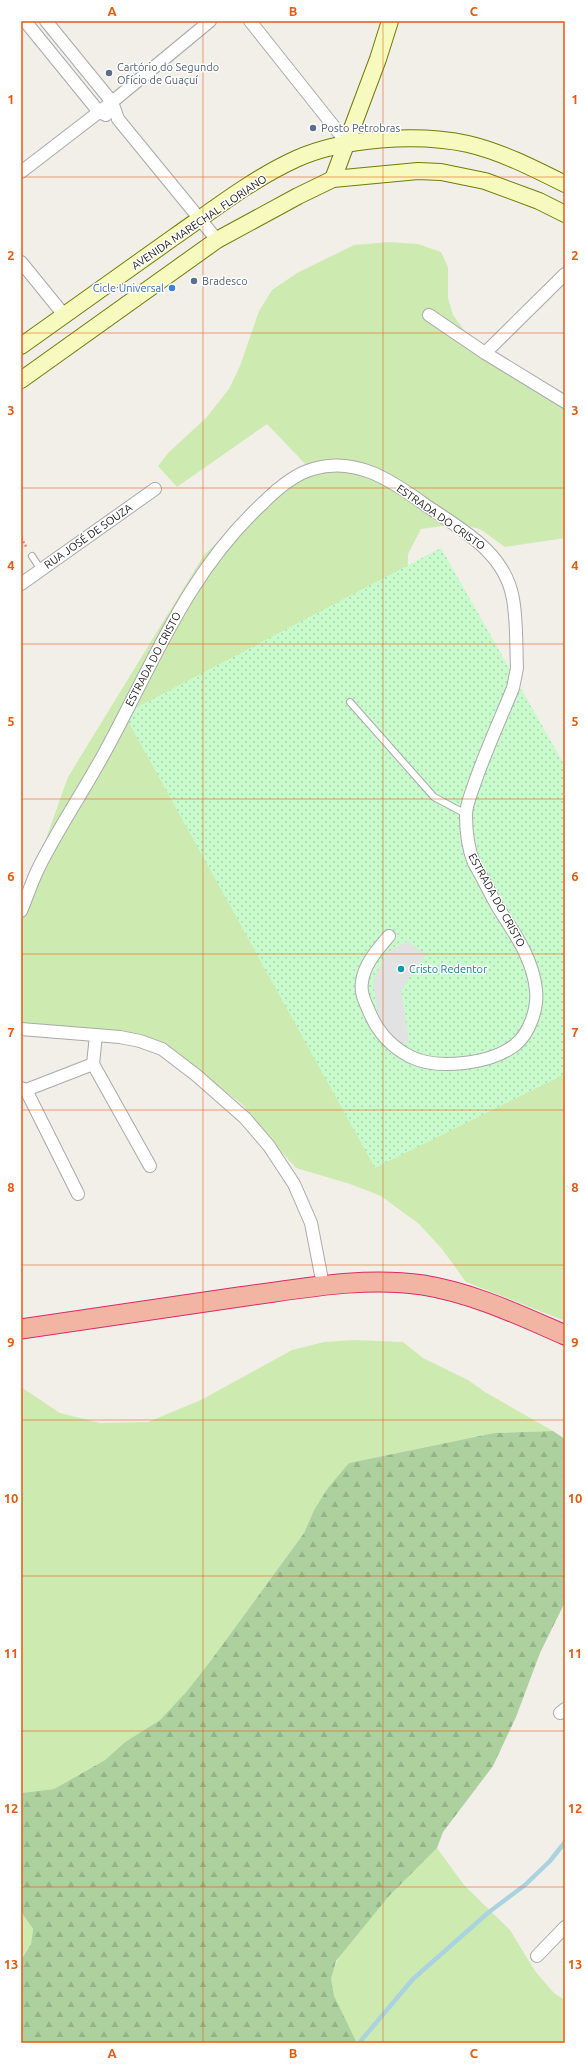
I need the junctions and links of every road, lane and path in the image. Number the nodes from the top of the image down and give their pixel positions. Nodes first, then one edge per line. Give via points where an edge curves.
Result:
1 (25, 21) edge
2 (46, 21) edge
3 (210, 21) edge
4 (250, 21) edge
5 (390, 21) edge
6 (112, 102) junction
7 (99, 112) junction
8 (118, 119) junction
9 (347, 143) junction
10 (21, 172) edge
11 (333, 179) junction
12 (565, 184) edge
13 (565, 214) edge
14 (200, 219) junction
15 (217, 240) junction
16 (21, 262) edge
17 (565, 274) edge
18 (64, 315) junction
19 (430, 315) dead end
20 (21, 346) edge
21 (485, 353) junction
22 (21, 380) edge
23 (565, 402) edge
24 (155, 489) dead end
25 (32, 556) dead end
26 (41, 570) junction
27 (21, 584) edge
28 (350, 702) dead end
29 (466, 814) junction
30 (21, 911) edge
31 (389, 936) dead end
32 (21, 1029) edge
33 (96, 1035) junction
34 (93, 1064) junction
35 (23, 1089) edge
36 (150, 1166) dead end
37 (78, 1194) dead end
38 (323, 1285) junction
39 (21, 1329) edge
40 (565, 1335) edge
41 (565, 1927) edge
42 (537, 1956) dead end

1 - 7 street
2 - 6 street
3 - 6 street
4 - 9 street
5 - 9 main road
6 - 7 street
6 - 8 street
7 - 8 street
7 - 10 street
8 - 14 street
9 - 11 main road
9 - 12 main road, AVENIDA MARECHAL FLORIANO via 399,139 445,140 470,145 511,159
9 - 14 main road, AVENIDA MARECHAL FLORIANO via 295,160 234,195
11 - 13 main road via 418,171 441,172 485,182 539,201
11 - 15 main road
14 - 15 street
14 - 18 main road, AVENIDA MARECHAL FLORIANO
15 - 22 main road
16 - 18 street
17 - 21 street
18 - 20 main road, AVENIDA MARECHAL FLORIANO
19 - 21 street
21 - 23 street
24 - 26 street, RUA JOSÉ DE SOUZA
25 - 26 lane
26 - 27 street, RUA JOSÉ DE SOUZA
28 - 29 lane via 434,797
29 - 30 street, ESTRADA DO CRISTO via 480,768 516,677 513,599 505,573 482,544 383,476 345,466 312,469 275,491 247,517 200,577 157,648 107,749 39,867
29 - 31 street, ESTRADA DO CRISTO via 470,853 532,968 537,991 531,1023 516,1045 488,1058 444,1064 426,1062 410,1056 390,1043 372,1017 362,995 362,983 371,959
32 - 33 street
33 - 34 street
33 - 38 street via 140,1042 162,1050 196,1075 245,1118 269,1146 306,1208 316,1238
34 - 35 street
34 - 36 street
35 - 37 street
38 - 39 highway
38 - 40 highway via 422,1285 458,1293 504,1308
41 - 42 street

